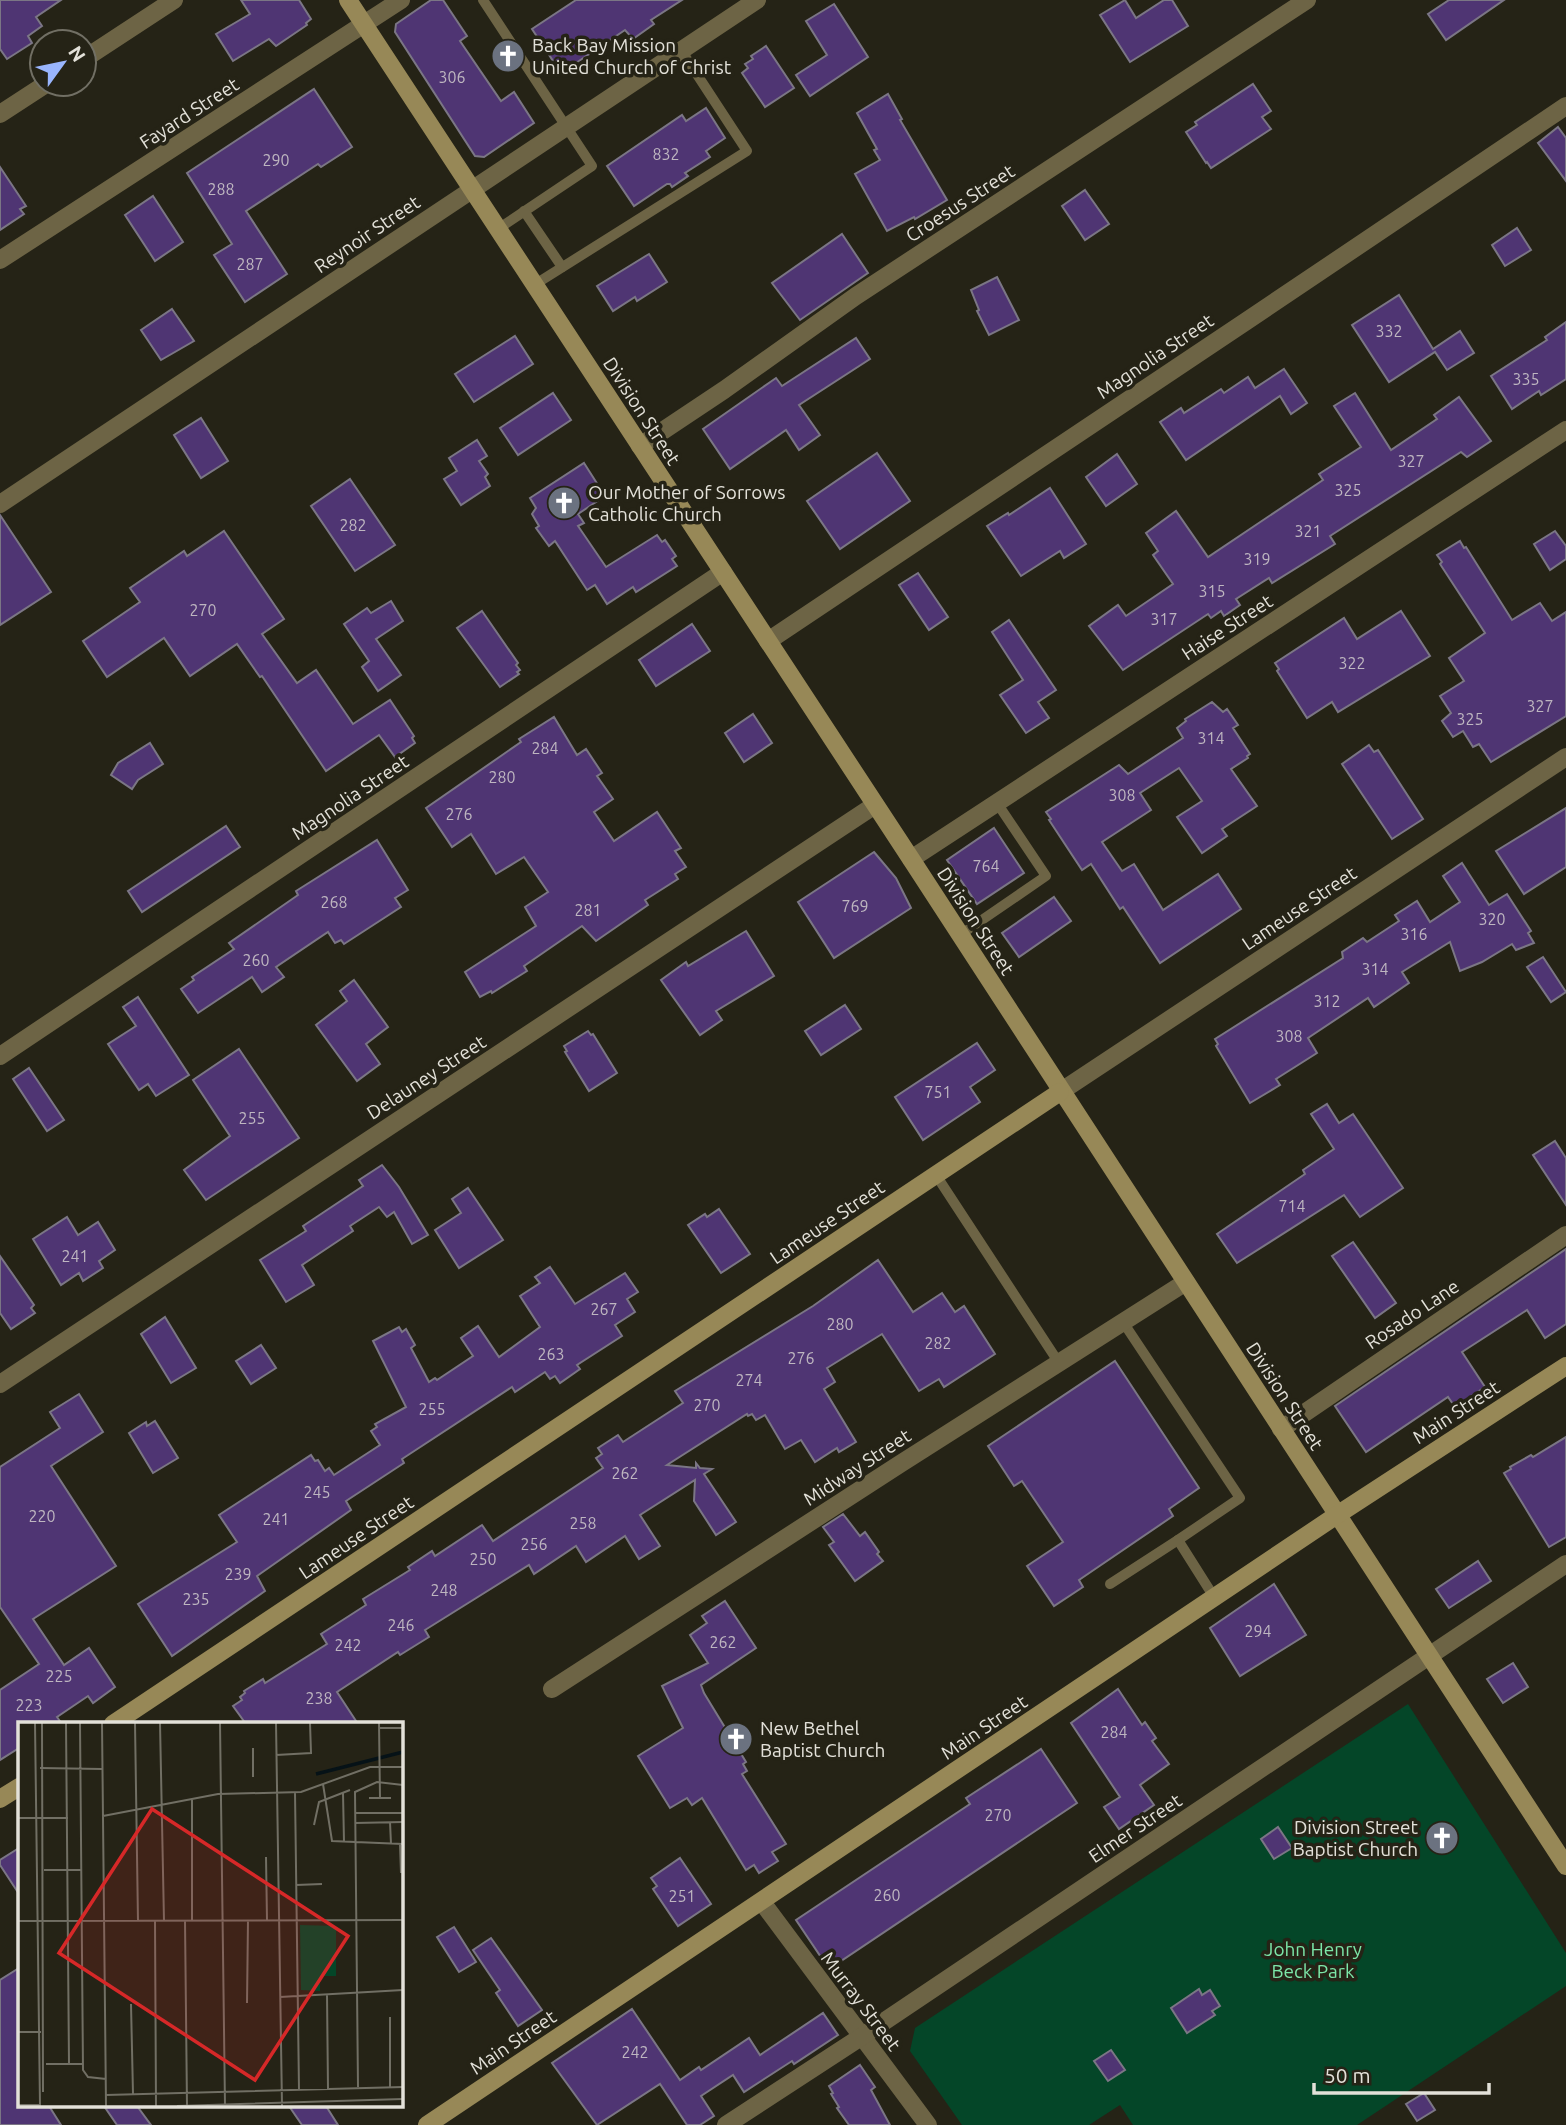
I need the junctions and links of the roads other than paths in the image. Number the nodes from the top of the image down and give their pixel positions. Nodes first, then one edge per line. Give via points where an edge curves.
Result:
1 (174, 0) edge
2 (348, 0) edge
3 (401, 0) edge
4 (483, 0) edge
5 (757, 0) edge
6 (1307, 0) edge
7 (364, 25) junction
8 (98, 50) edge
9 (681, 50) junction
10 (28, 96) edge
11 (1566, 106) edge
12 (0, 114) edge
13 (566, 126) junction
14 (472, 189) junction
15 (524, 211) junction
16 (498, 229) junction
17 (0, 260) edge
18 (562, 268) junction
19 (534, 285) junction
20 (1566, 430) edge
21 (640, 446) junction
22 (0, 504) edge
23 (723, 572) junction
24 (768, 641) junction
25 (1566, 757) edge
26 (997, 803) junction
27 (875, 805) junction
28 (911, 859) junction
29 (960, 935) junction
30 (0, 1056) edge
31 (1060, 1092) junction
32 (936, 1175) junction
33 (1566, 1235) edge
34 (1186, 1282) junction
35 (1123, 1322) junction
36 (1059, 1363) junction
37 (1566, 1366) edge
38 (0, 1384) edge
39 (1282, 1429) junction
40 (1337, 1515) junction
41 (1178, 1540) junction
42 (1566, 1564) edge
43 (1110, 1584) dead end
44 (1214, 1597) junction
45 (1429, 1656) junction
46 (552, 1689) dead end
47 (116, 1722) edge
48 (18, 1788) edge
49 (0, 1800) edge
50 (1566, 1866) edge
51 (762, 1902) junction
52 (861, 2037) junction
53 (427, 2125) edge
54 (726, 2125) edge
55 (928, 2125) edge

1 - 8 street
2 - 7 street, Division Street
3 - 7 street, Fayard Street
4 - 13 lane
5 - 9 street, Reynoir Street
6 - 21 street, Croesus Street via 856,296
7 - 14 street, Division Street
7 - 17 street, Fayard Street
9 - 13 street, Reynoir Street
9 - 18 lane via 747,151
10 - 12 street
11 - 24 street, Magnolia Street
13 - 14 street, Reynoir Street
13 - 15 lane via 592,166
14 - 16 street, Division Street
14 - 22 street, Reynoir Street
15 - 16 lane
15 - 18 lane
16 - 19 street, Division Street
18 - 19 lane
19 - 21 street, Division Street
20 - 26 street, Haise Street
21 - 23 street, Division Street
23 - 24 street, Division Street
23 - 30 street, Magnolia Street
24 - 27 street, Division Street
25 - 31 street, Lameuse Street
26 - 28 street, Haise Street
26 - 29 lane via 1046,876
27 - 28 street, Division Street
27 - 38 street, Delauney Street
28 - 29 street, Division Street
29 - 31 street, Division Street
31 - 32 street, Lameuse Street
31 - 34 street, Division Street
32 - 36 lane
32 - 47 street, Lameuse Street
33 - 39 street, Rosado Lane
34 - 35 street, Midway Street
34 - 39 street, Division Street
35 - 36 street, Midway Street
35 - 41 lane via 1240,1497
36 - 46 street, Midway Street
37 - 40 street, Main Street
39 - 40 street, Division Street
40 - 44 street, Main Street
40 - 45 street, Division Street
41 - 43 lane
41 - 44 lane
42 - 45 street, Elmer Street
44 - 51 street, Main Street
45 - 50 street, Division Street
45 - 52 street, Elmer Street
48 - 49 street
51 - 52 street, Murray Street
51 - 53 street, Main Street
52 - 54 street, Elmer Street
52 - 55 street, Murray Street

